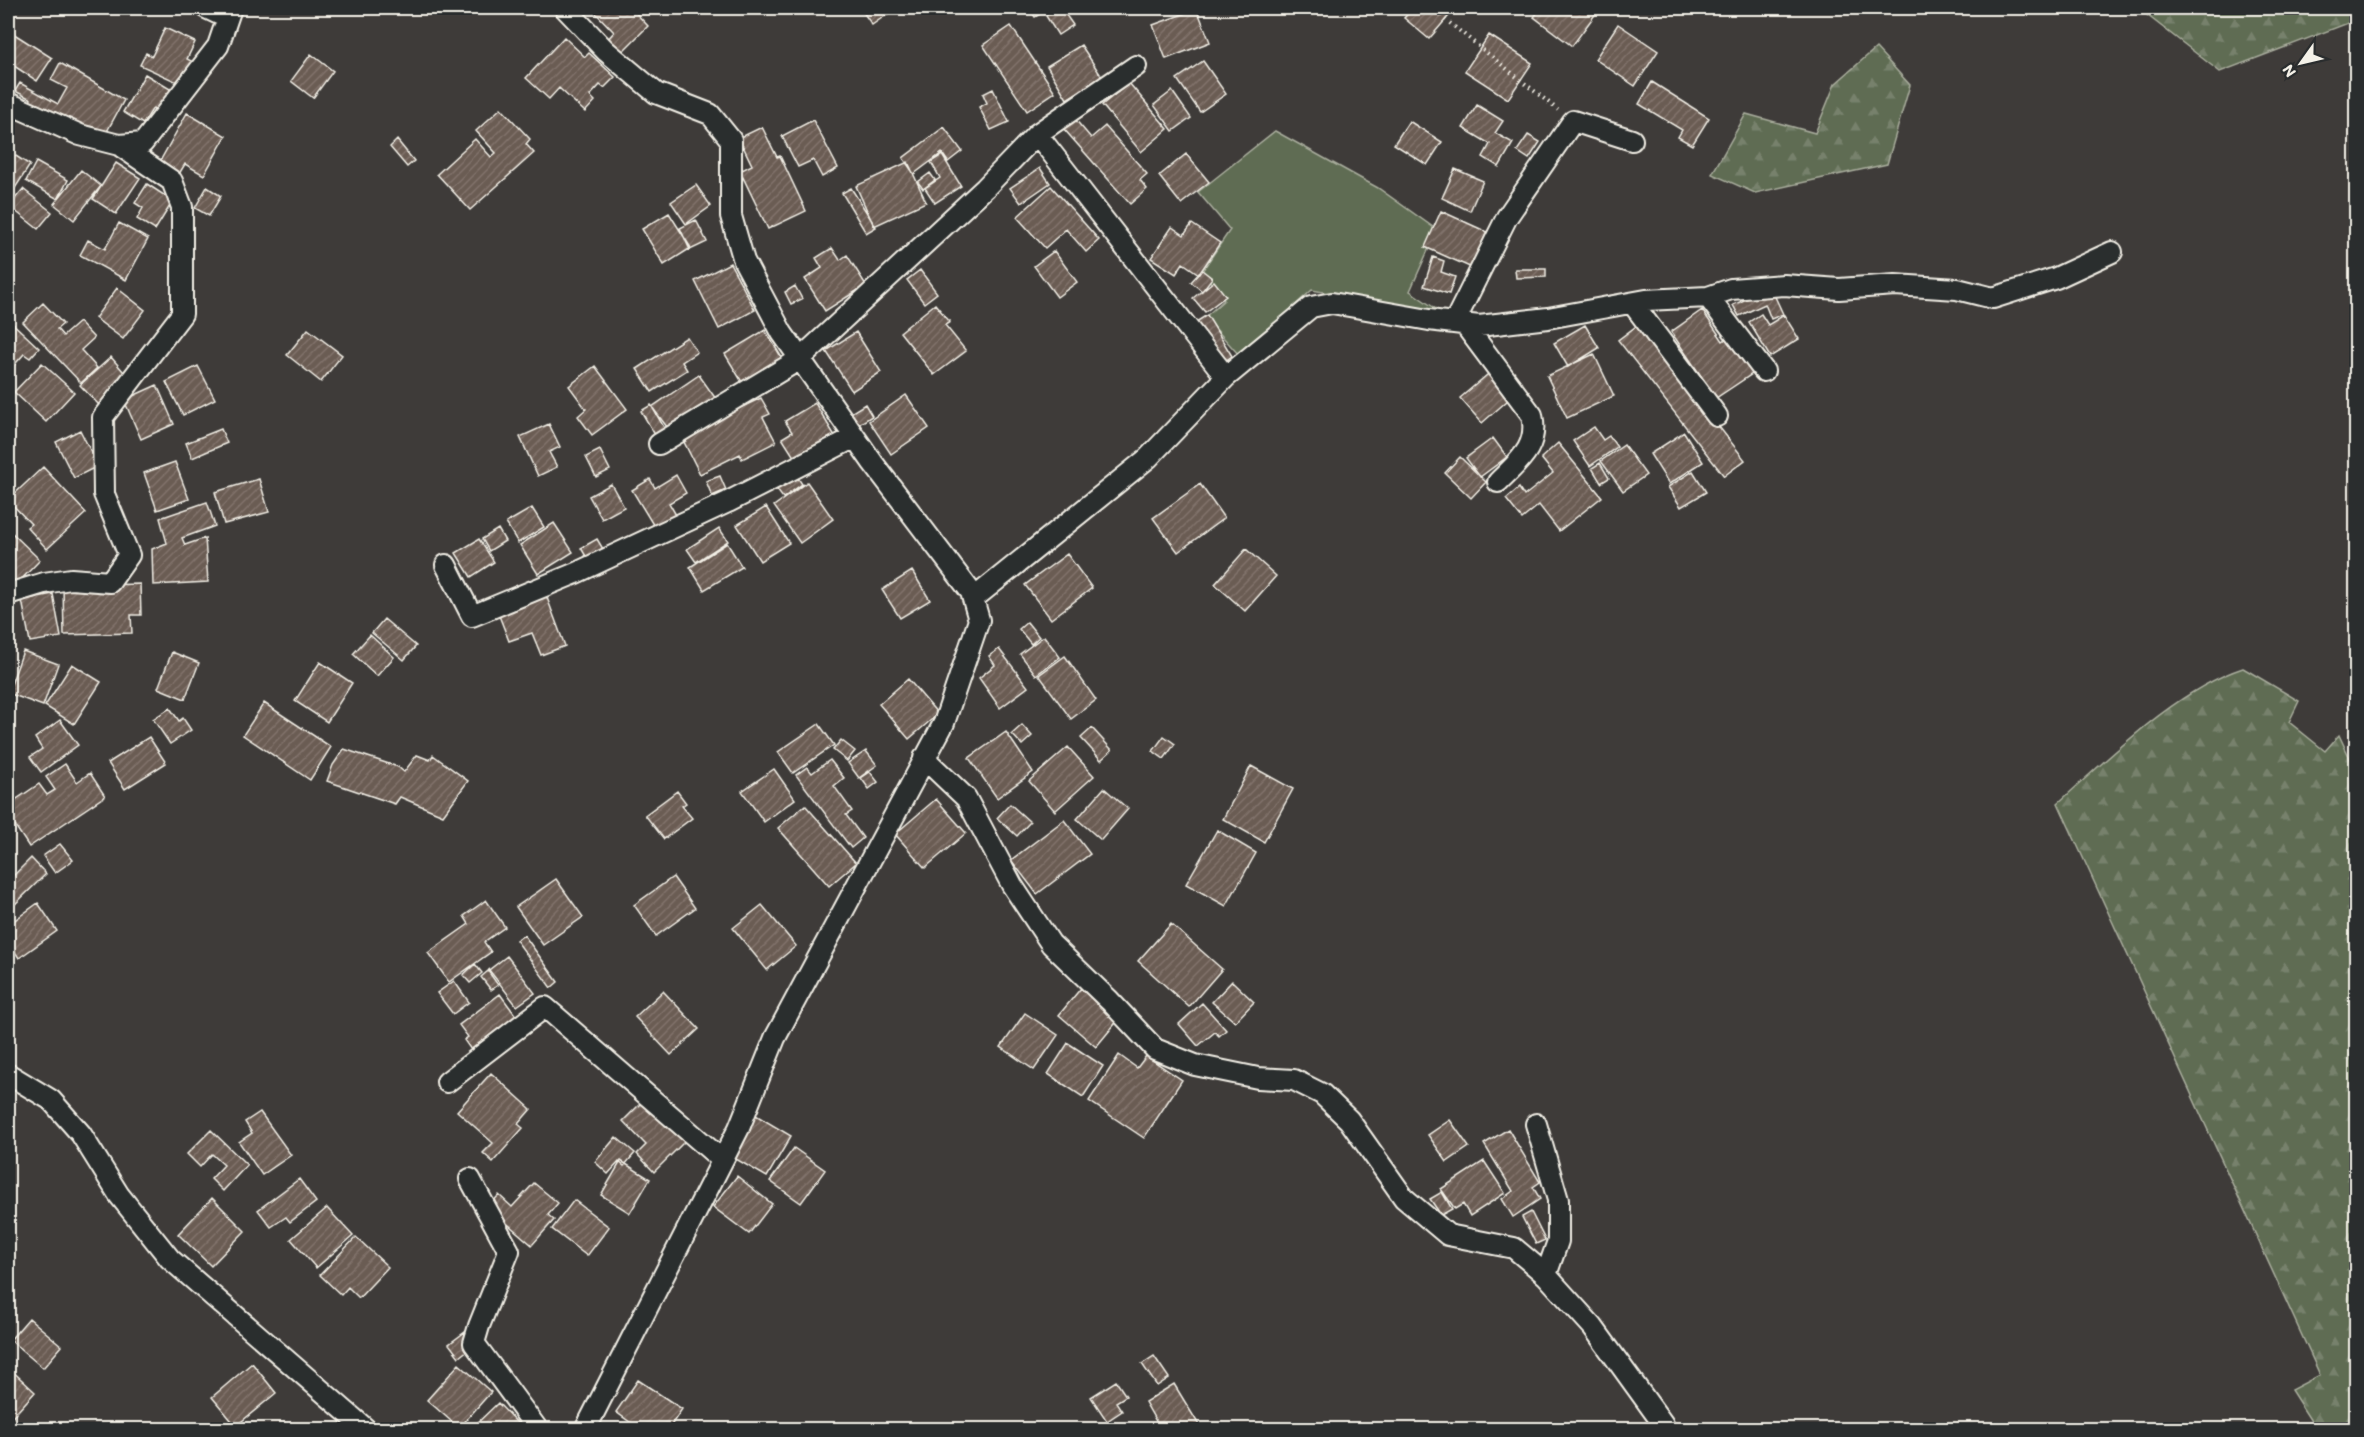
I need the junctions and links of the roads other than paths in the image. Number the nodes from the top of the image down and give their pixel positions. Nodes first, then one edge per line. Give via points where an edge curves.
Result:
1 (206, 8) edge
2 (565, 8) edge
3 (229, 13) edge
4 (1136, 66) dead end
5 (8, 103) edge
6 (1037, 134) junction
7 (1632, 140) dead end
8 (119, 145) junction
9 (2112, 252) dead end
10 (1708, 297) junction
11 (1634, 304) junction
12 (1459, 324) junction
13 (800, 359) junction
14 (1764, 371) dead end
15 (1226, 377) junction
16 (1717, 416) dead end
17 (855, 437) junction
18 (658, 444) dead end
19 (1498, 482) dead end
20 (446, 565) dead end
21 (8, 594) edge
22 (973, 599) junction
23 (924, 758) junction
24 (8, 1074) edge
25 (447, 1082) dead end
26 (1536, 1124) dead end
27 (722, 1160) junction
28 (470, 1179) dead end
29 (1546, 1275) junction
30 (367, 1430) edge
31 (538, 1430) edge
32 (585, 1430) edge
33 (1662, 1430) edge

1 - 3 street
2 - 13 street via 606,51 656,93 710,114 731,140 731,216 744,261
3 - 8 street via 218,46 143,143
4 - 6 street
5 - 8 street via 80,135
6 - 13 street via 985,188
6 - 15 street
7 - 12 street via 1573,121 1507,217
8 - 21 street via 172,181 182,207 182,314 103,417 104,494 129,555 110,582 71,579
9 - 10 street via 2056,278 1993,298 1957,289 1895,285 1839,290 1784,285 1731,289
10 - 11 street
10 - 14 street
11 - 12 street via 1479,326
11 - 16 street
12 - 15 street via 1332,303 1311,307
12 - 19 street via 1532,415 1534,426 1528,452
13 - 17 street
13 - 18 street
15 - 22 street via 1148,458
17 - 20 street via 728,502 576,573 472,616
17 - 22 street
22 - 23 street via 979,620 944,723
23 - 27 street via 776,1038
23 - 29 street via 966,798 1012,885 1051,944 1155,1049 1195,1065 1258,1078 1294,1080 1322,1094 1349,1120 1404,1198 1448,1235 1514,1248
24 - 30 street via 51,1100 81,1134 119,1195 170,1259
25 - 27 street via 546,1007
26 - 29 street via 1558,1200 1558,1241
27 - 32 street
28 - 31 street via 509,1251 474,1343
29 - 33 street via 1593,1327 1663,1424

